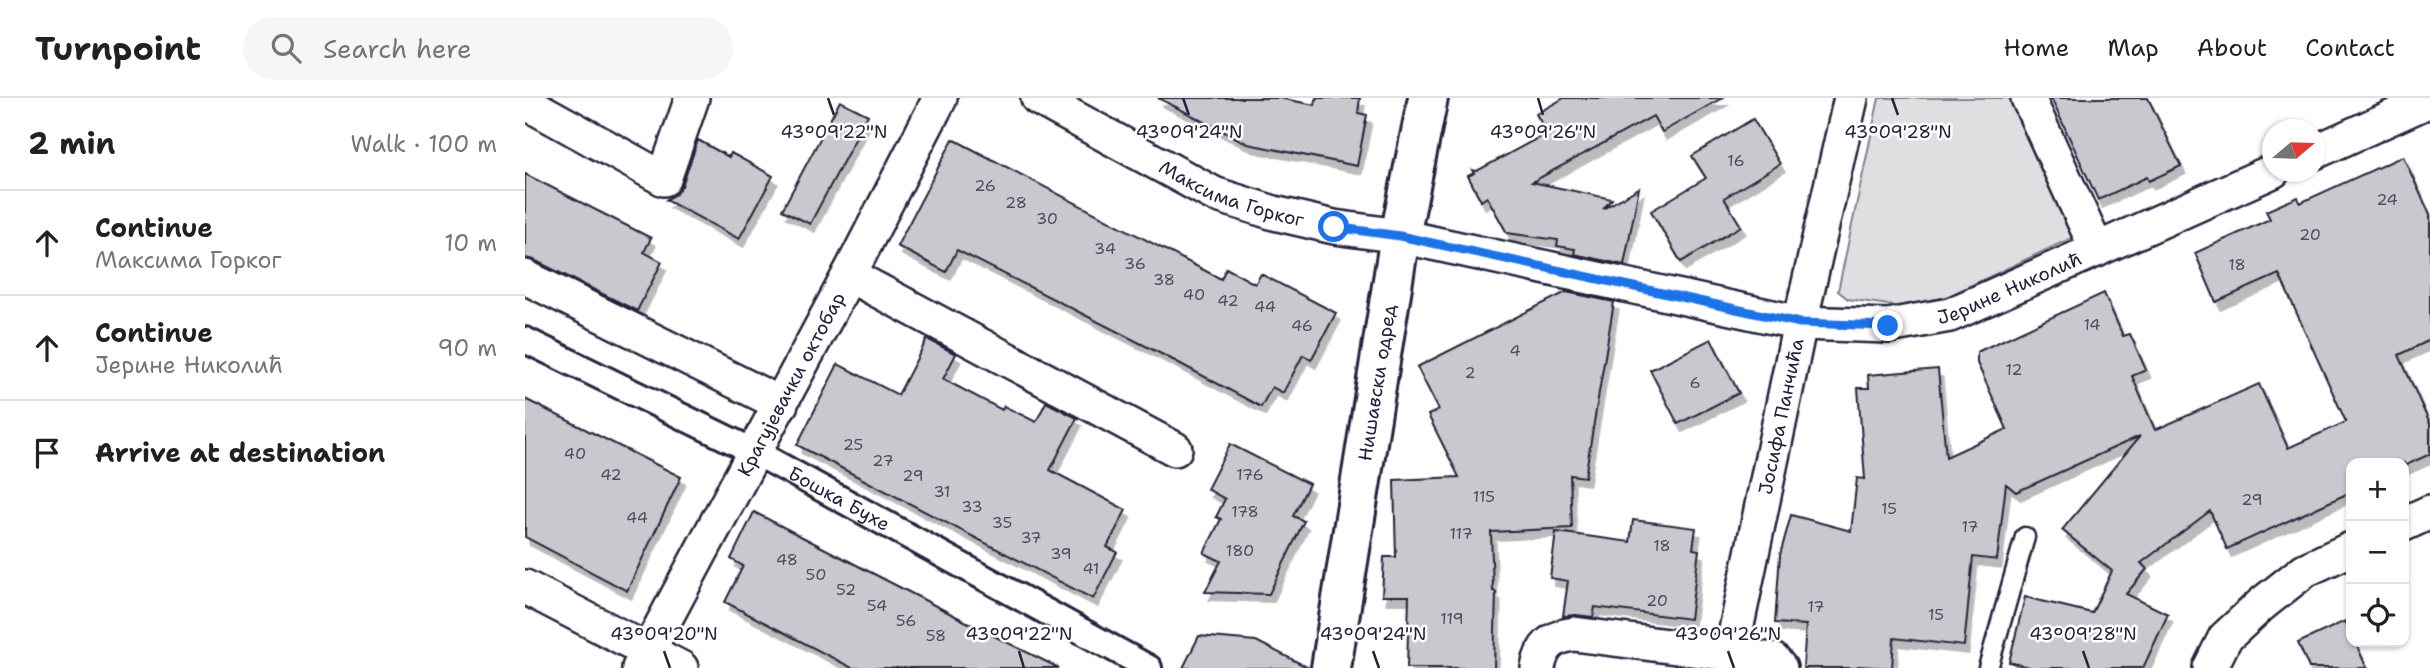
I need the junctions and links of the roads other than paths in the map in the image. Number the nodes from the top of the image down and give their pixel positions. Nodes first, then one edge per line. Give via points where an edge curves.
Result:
1 (692, 98) edge
2 (940, 98) edge
3 (1038, 98) edge
4 (1428, 98) edge
5 (1851, 98) edge
6 (2028, 98) edge
7 (2430, 100) edge
8 (525, 102) edge
9 (2325, 147) edge
10 (2262, 176) edge
11 (1400, 236) junction
12 (2097, 250) junction
13 (849, 275) junction
14 (525, 277) edge
15 (1800, 323) junction
16 (525, 340) edge
17 (781, 404) junction
18 (1175, 449) dead end
19 (755, 452) junction
20 (2430, 512) edge
21 (2409, 522) edge
22 (2025, 537) dead end
23 (2346, 551) edge
24 (525, 587) edge
25 (1731, 654) junction
26 (643, 660) edge
27 (681, 668) edge
28 (1149, 668) edge
29 (1331, 668) edge
30 (1538, 668) edge
31 (1780, 668) edge
32 (1988, 668) edge
33 (2210, 668) edge

1 - 8 street via 664,179
2 - 13 street, Крагујевачки октобар
3 - 11 street, Максима Горког via 1214,194 1334,227
4 - 11 street, Нишавски одред
5 - 15 street, Јосифа Панчића
6 - 12 street
7 - 9 street
10 - 12 street, Јерине Николић
11 - 15 street, Јерине Николић
11 - 29 street, Нишавски одред
12 - 15 street, Јерине Николић via 1949,315 1888,326
13 - 17 street, Крагујевачки октобар
13 - 18 street
14 - 17 street
15 - 25 street, Јосифа Панчића
16 - 19 street, Бошка Бухе
17 - 19 street, Крагујевачки октобар
19 - 26 street, Крагујевачки октобар
19 - 28 street, Бошка Бухе
20 - 21 street
22 - 32 lane
23 - 33 street via 2305,570 2262,604 2225,638
24 - 26 street
25 - 30 street via 1574,634 1543,648
25 - 31 street via 1773,660
26 - 27 street

